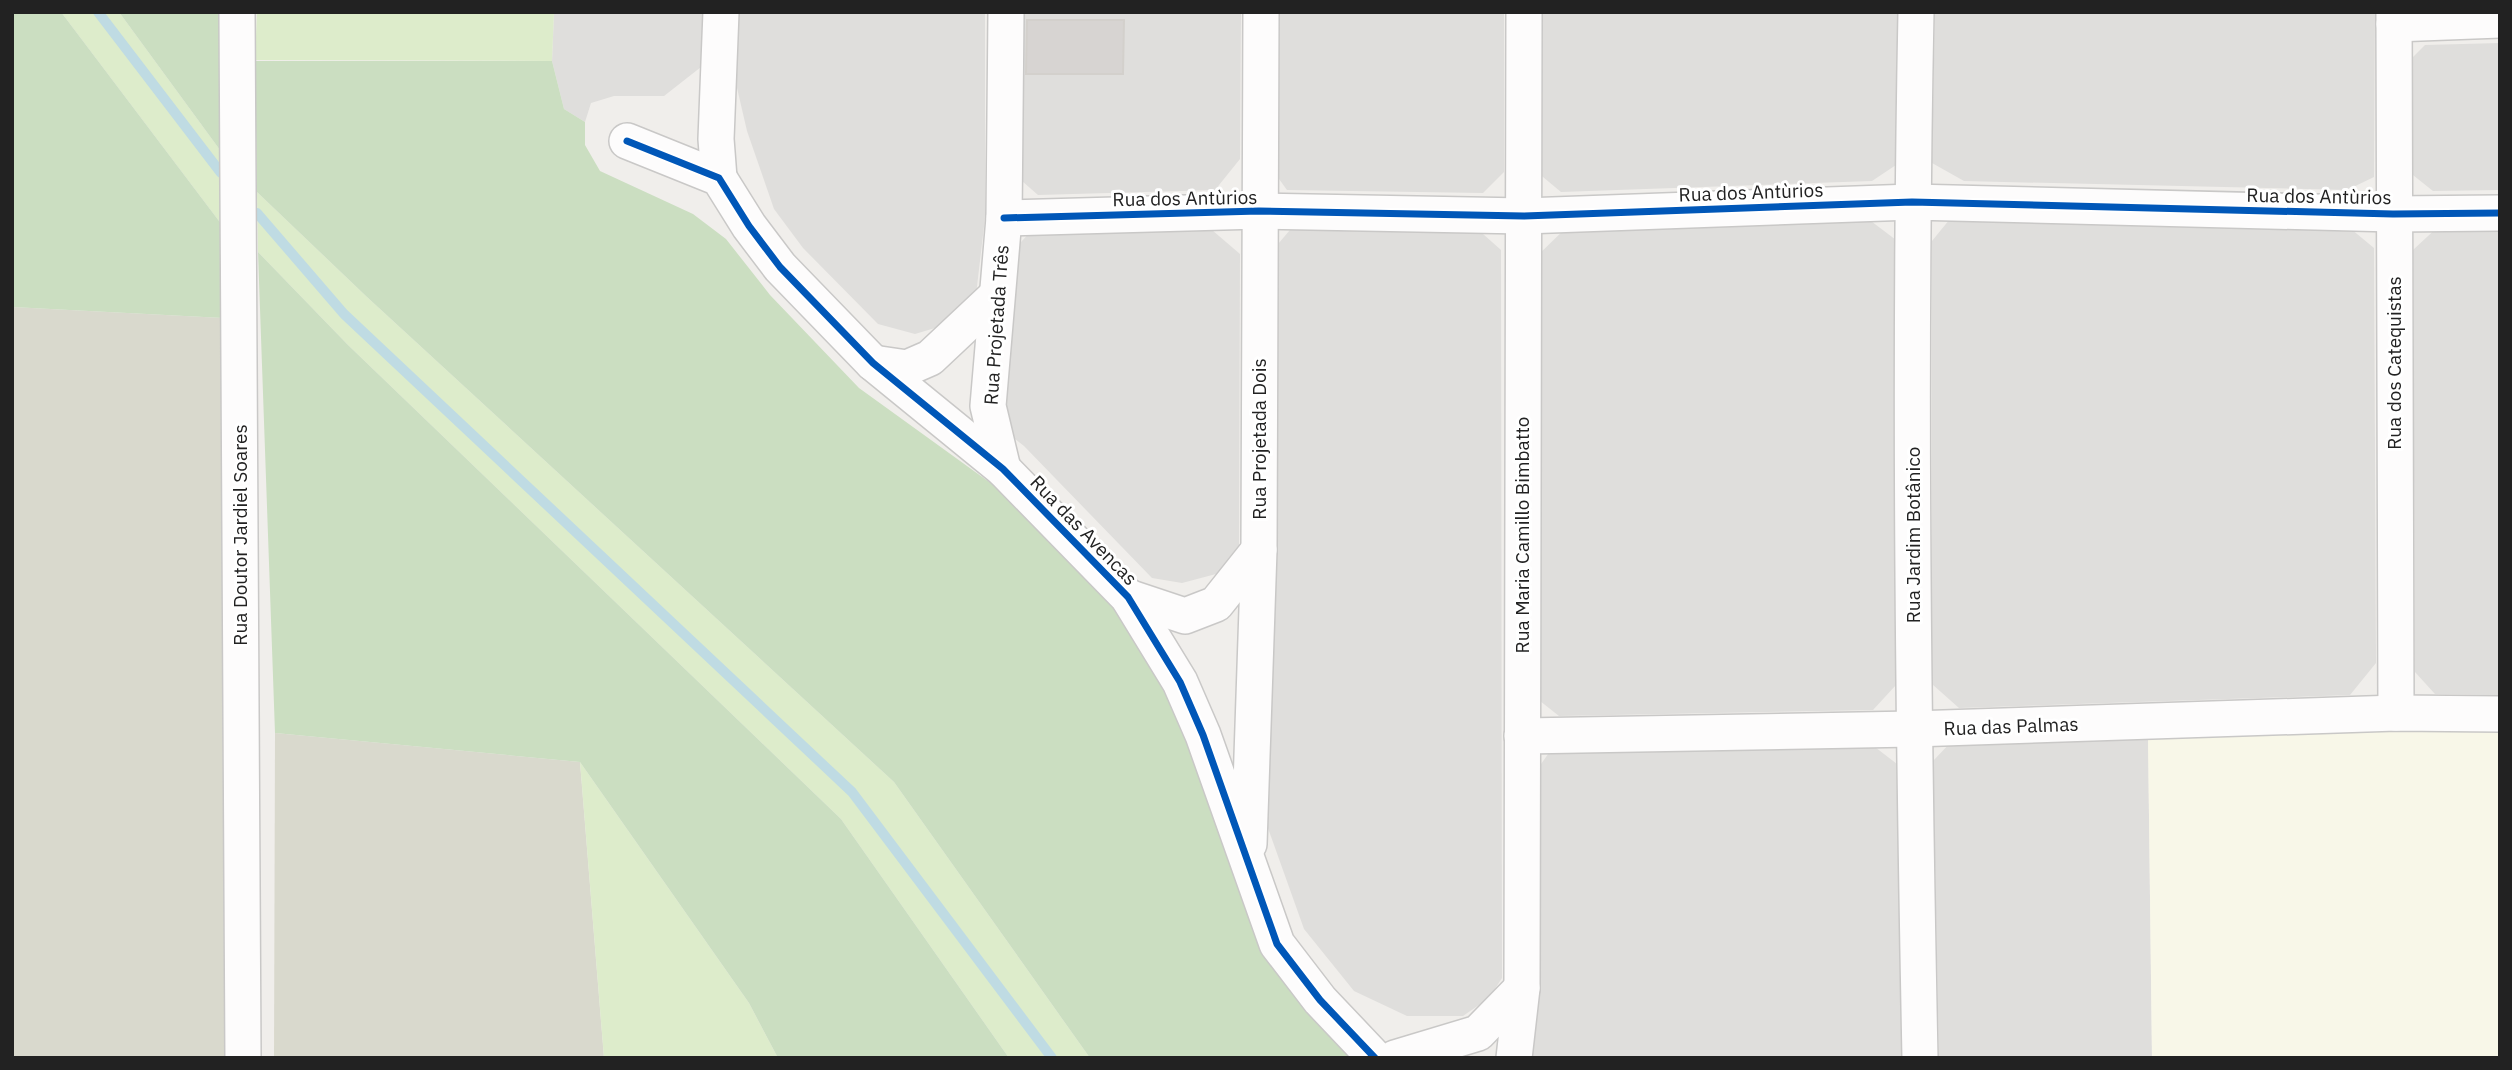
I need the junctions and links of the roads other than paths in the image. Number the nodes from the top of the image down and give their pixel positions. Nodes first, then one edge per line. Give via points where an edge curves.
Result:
1 (237, 12) edge
2 (721, 12) edge
3 (1006, 12) edge
4 (1261, 12) edge
5 (1524, 12) edge
6 (1916, 12) edge
7 (2394, 18) edge
8 (2500, 20) edge
9 (627, 141) dead end
10 (719, 178) junction
11 (1912, 202) junction
12 (1259, 211) junction
13 (2500, 213) edge
14 (2393, 214) junction
15 (1524, 216) junction
16 (1004, 218) junction
17 (996, 296) junction
18 (873, 363) junction
19 (1003, 469) junction
20 (1259, 550) junction
21 (1128, 597) junction
22 (2396, 713) junction
23 (2500, 714) edge
24 (1913, 729) junction
25 (1522, 736) junction
26 (1248, 865) junction
27 (1522, 988) junction
28 (243, 1058) edge
29 (1375, 1058) edge
30 (1395, 1058) edge
31 (1514, 1058) edge
32 (1920, 1058) edge

1 - 28 street, Rua Doutor Jardiel Soares
2 - 10 street
3 - 16 street, Rua Projetada Três
4 - 12 street, Rua Projetada Dois
5 - 15 street, Rua Maria Camillo Bimbatto
6 - 11 street, Rua Jardim Botânico
7 - 8 street
7 - 14 street, Rua dos Catequistas
9 - 10 street
10 - 18 street, Rua das Avencas via 780,267
11 - 14 street, Rua dos Antùrios
11 - 15 street, Rua dos Antùrios
11 - 24 street, Rua Jardim Botânico
12 - 15 street, Rua dos Antùrios
12 - 16 street, Rua dos Antùrios
12 - 20 street, Rua Projetada Dois
13 - 14 street, Rua dos Antùrios
14 - 22 street, Rua dos Catequistas
15 - 25 street, Rua Maria Camillo Bimbatto
16 - 17 street, Rua Projetada Três
17 - 18 street via 930,358 907,368
17 - 19 street, Rua Projetada Três via 988,406
18 - 19 street, Rua das Avencas
19 - 21 street, Rua das Avencas
20 - 21 street via 1216,604 1185,616
20 - 26 street, Rua Projetada Dois
21 - 26 street, Rua das Avencas via 1180,682
22 - 23 street, Rua das Palmas
22 - 24 street, Rua das Palmas
24 - 25 street, Rua das Palmas
24 - 32 street, Rua Jardim Botânico
25 - 27 street, Rua Maria Camillo Bimbatto
26 - 29 street, Rua das Avencas via 1277,944 1320,1000
27 - 30 street via 1478,1032
27 - 31 street, Rua Maria Camillo Bimbatto

